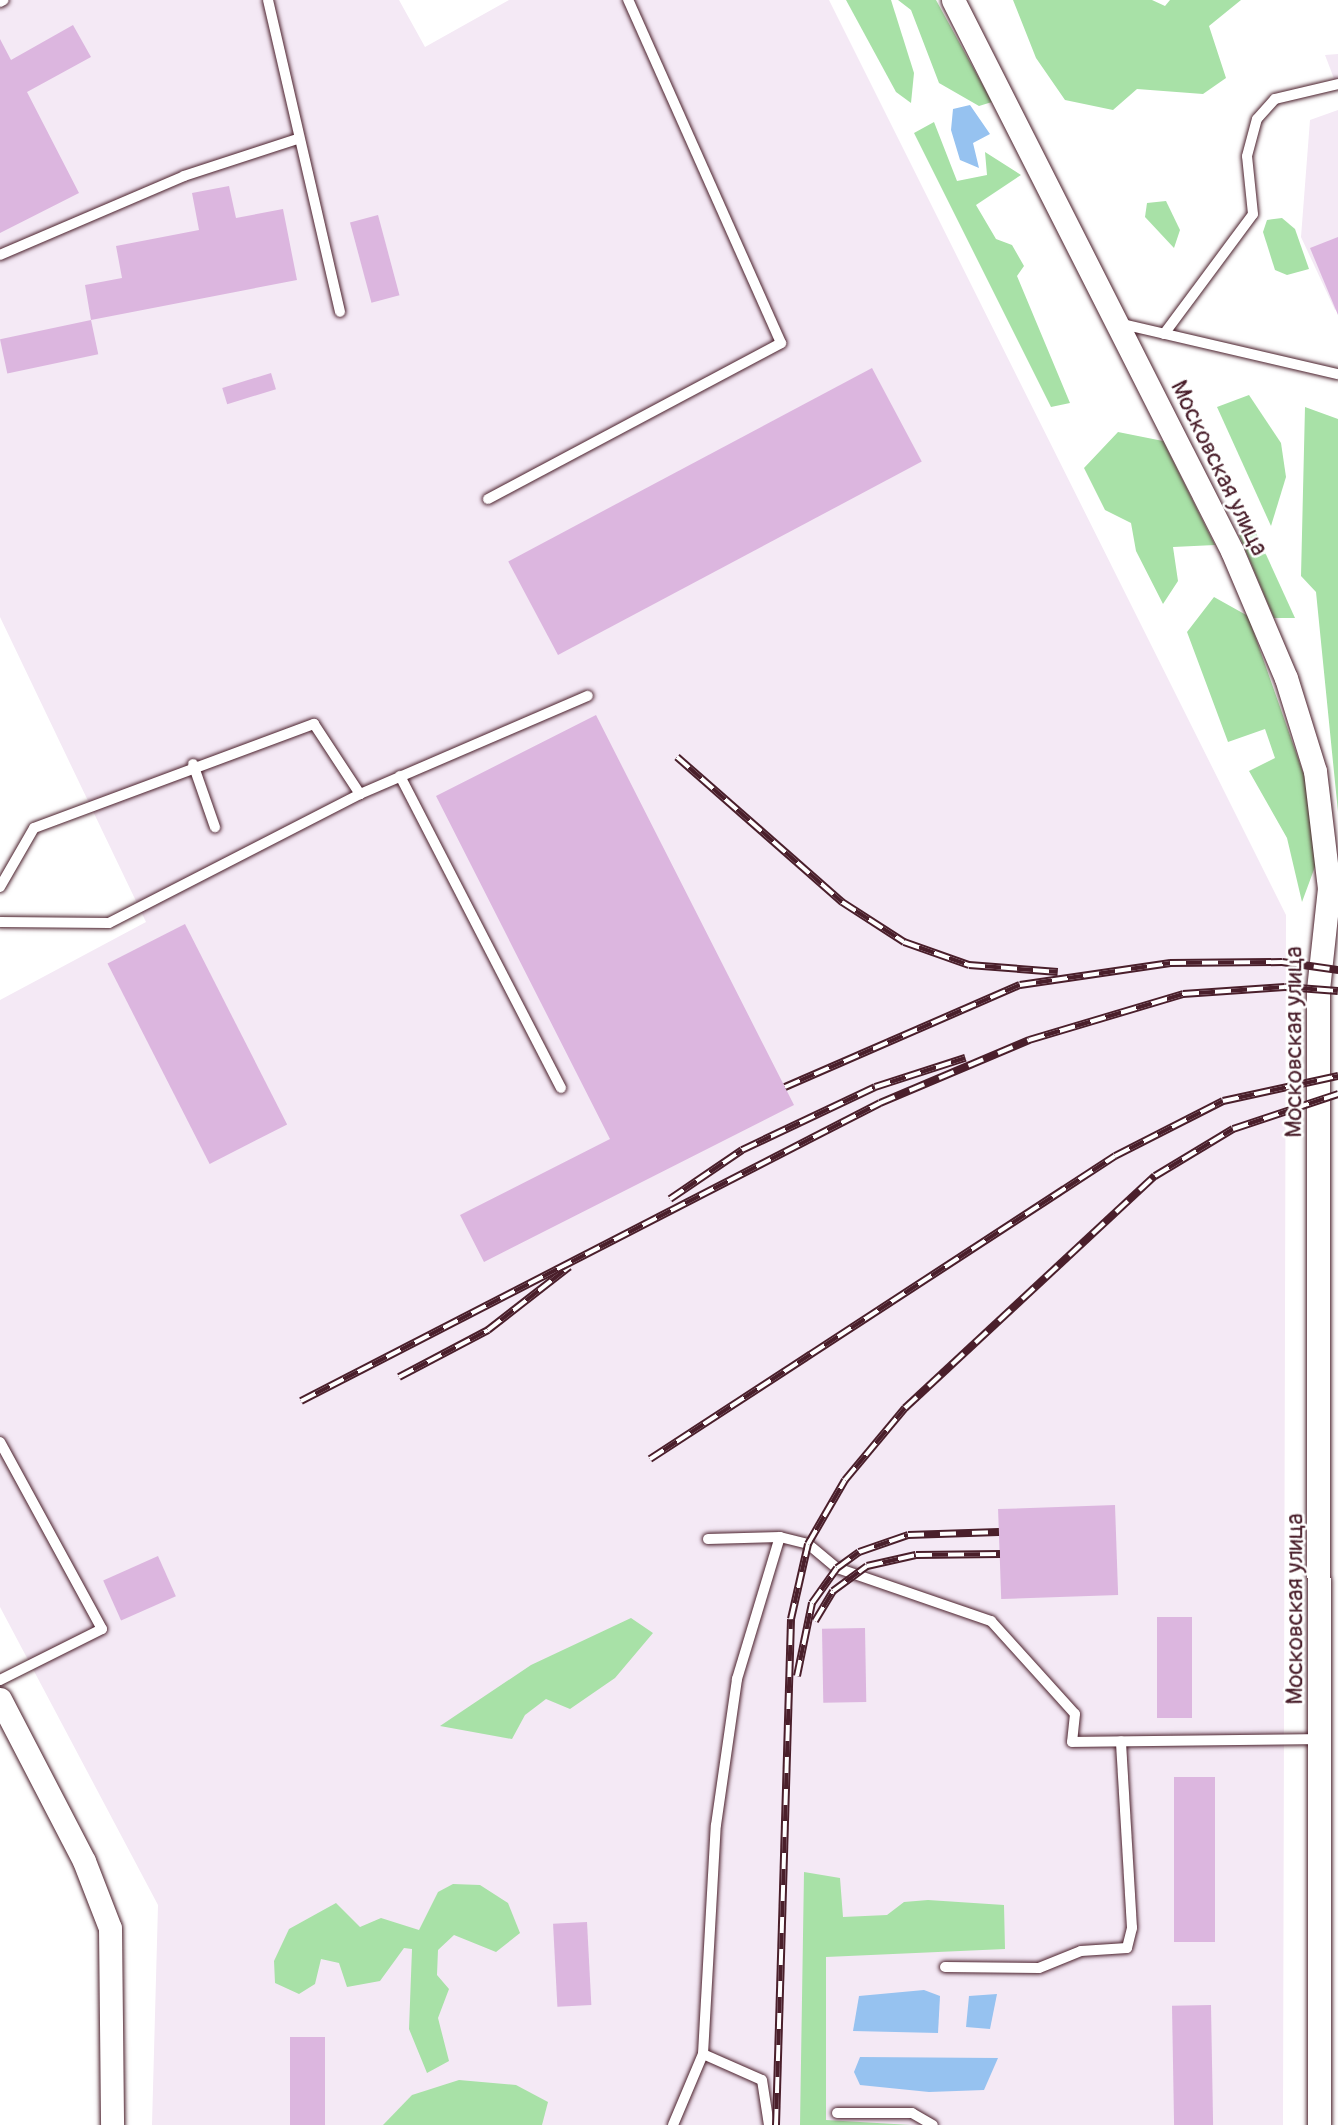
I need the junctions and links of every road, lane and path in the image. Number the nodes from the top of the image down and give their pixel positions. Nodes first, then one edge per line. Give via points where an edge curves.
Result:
1 (268, 0) edge
2 (628, 0) edge
3 (953, 0) edge
4 (1338, 84) edge
5 (297, 139) junction
6 (0, 255) edge
7 (340, 312) dead end
8 (1118, 323) junction
9 (1164, 334) junction
10 (1338, 374) edge
11 (488, 499) dead end
12 (588, 696) dead end
13 (193, 764) junction
14 (400, 776) junction
15 (360, 794) junction
16 (215, 827) dead end
17 (0, 887) edge
18 (0, 922) edge
19 (1329, 940) edge
20 (561, 1088) dead end
21 (0, 1441) edge
22 (780, 1536) junction
23 (708, 1539) dead end
24 (0, 1680) edge
25 (0, 1699) edge
26 (1322, 1739) junction
27 (1121, 1741) junction
28 (945, 1967) dead end
29 (703, 2054) junction
30 (837, 2113) dead end
31 (112, 2125) edge
32 (673, 2125) edge
33 (769, 2125) edge
34 (933, 2125) edge
35 (1320, 2125) edge

1 - 5 lane
2 - 11 lane via 781,343
3 - 8 street, Московская улица
4 - 9 lane via 1275,99 1257,119 1247,156 1252,214
5 - 6 lane via 184,176
5 - 7 lane
8 - 9 lane
8 - 19 street, Московская улица via 1232,551 1286,678 1315,771 1329,888
9 - 10 lane
12 - 14 lane
13 - 15 lane via 314,724
13 - 16 lane
13 - 17 lane via 34,828
14 - 15 lane
14 - 20 lane
15 - 18 lane via 109,923
19 - 26 street, Московская улица
21 - 24 lane via 102,1629
22 - 23 lane
22 - 27 lane via 808,1544 837,1568 991,1620 1075,1714 1072,1742
22 - 29 lane via 737,1679 716,1825
25 - 31 street via 84,1861 110,1928
26 - 27 lane
26 - 35 street, Московская улица
27 - 28 lane via 1132,1928 1127,1948 1081,1951 1039,1968
29 - 32 lane
29 - 33 lane via 762,2080
30 - 34 lane via 912,2113

